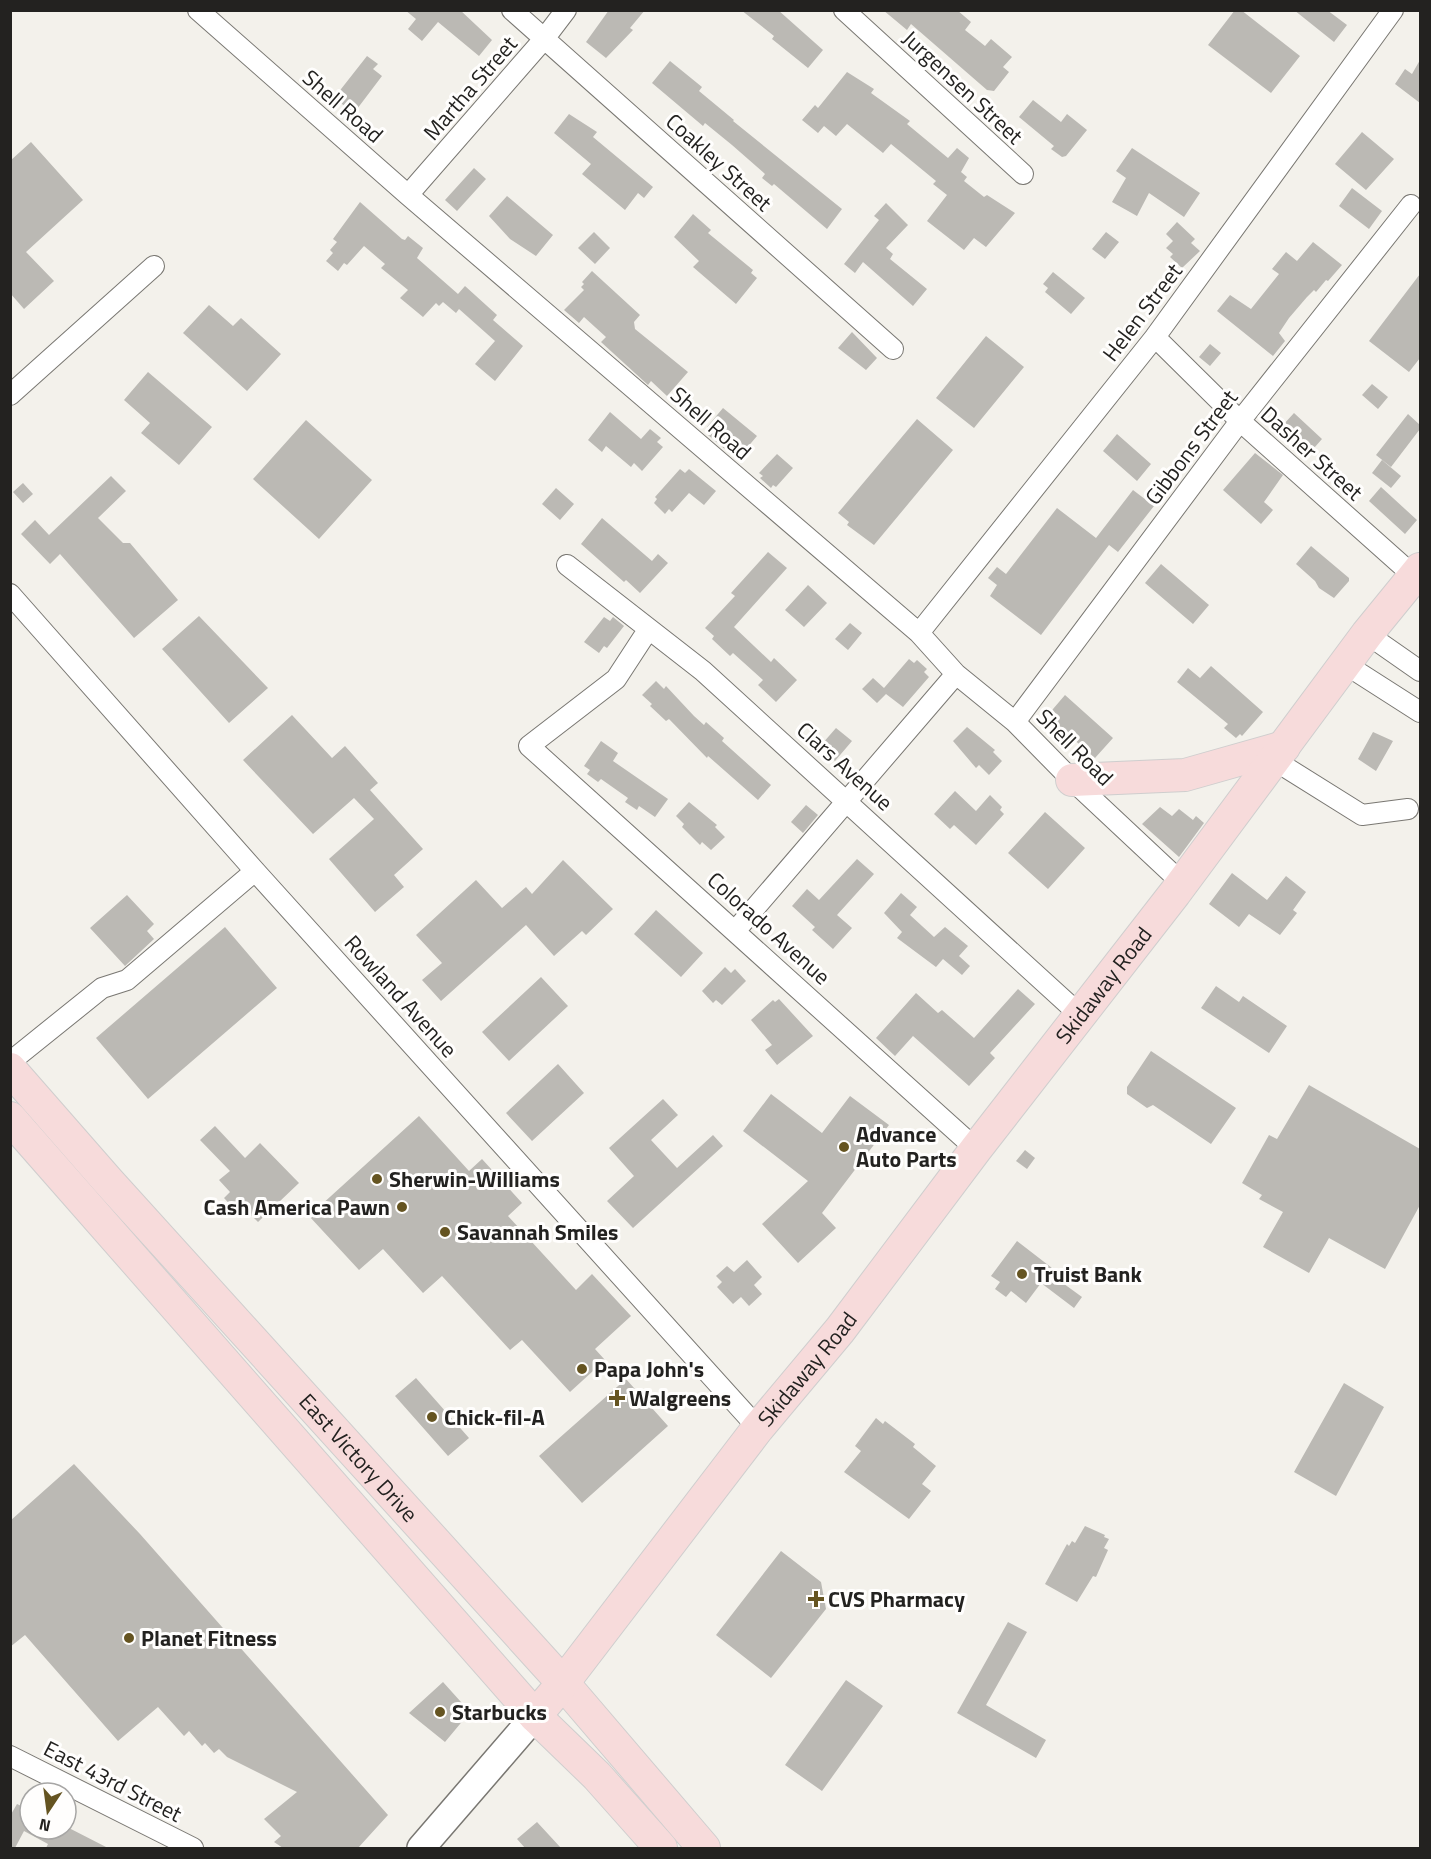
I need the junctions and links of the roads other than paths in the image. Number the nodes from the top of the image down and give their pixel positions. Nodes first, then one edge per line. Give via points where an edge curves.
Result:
1 (198, 10) edge
2 (512, 10) edge
3 (566, 10) edge
4 (844, 10) edge
5 (1393, 10) edge
6 (544, 39) junction
7 (1023, 174) dead end
8 (408, 195) junction
9 (1411, 205) dead end
10 (154, 266) dead end
11 (1155, 337) junction
12 (893, 349) dead end
13 (10, 395) edge
14 (1240, 422) junction
15 (567, 565) dead end
16 (1418, 573) edge
17 (10, 594) edge
18 (648, 630) junction
19 (919, 633) junction
20 (1367, 634) junction
21 (1346, 664) junction
22 (1420, 671) edge
23 (956, 674) junction
24 (1420, 712) edge
25 (1015, 722) junction
26 (1279, 753) junction
27 (1072, 780) junction
28 (847, 800) junction
29 (1408, 809) dead end
30 (255, 871) junction
31 (1182, 883) junction
32 (736, 930) junction
33 (1080, 1015) junction
34 (10, 1062) edge
35 (10, 1068) edge
36 (10, 1118) edge
37 (976, 1149) junction
38 (758, 1428) junction
39 (563, 1683) junction
40 (535, 1716) junction
41 (10, 1756) edge
42 (193, 1848) edge
43 (421, 1848) edge
44 (661, 1848) edge
45 (704, 1848) edge

1 - 8 street, Shell Road
2 - 6 street, Coakley Street
3 - 6 street, Martha Street
4 - 7 street, Jurgensen Street
5 - 11 street, Helen Street
6 - 8 street, Martha Street
6 - 12 street, Coakley Street
8 - 19 street, Shell Road
9 - 14 street, Gibbons Street
10 - 13 street
11 - 14 street, Dasher Street
11 - 19 street, Helen Street
14 - 16 street, Dasher Street
14 - 25 street, Gibbons Street
15 - 18 street, Clars Avenue
16 - 20 main road, Skidaway Road
17 - 30 street, Rowland Avenue
18 - 28 street, Clars Avenue via 704,671
18 - 32 street, Colorado Avenue via 616,679 529,746
19 - 23 street, Shell Road
20 - 21 main road, Skidaway Road
20 - 22 street
21 - 24 street
21 - 26 main road, Skidaway Road
23 - 25 street, Shell Road
23 - 28 street
25 - 27 street, Shell Road
26 - 27 main road via 1185,776
26 - 29 street via 1362,815
26 - 31 main road, Skidaway Road
27 - 31 street, Shell Road
28 - 32 street
28 - 33 street, Clars Avenue
30 - 34 street via 127,980 102,988
30 - 38 street, Rowland Avenue
31 - 33 main road, Skidaway Road
32 - 37 street, Colorado Avenue
33 - 37 main road, Skidaway Road
35 - 39 main road, East Victory Drive
36 - 40 main road, East Victory Drive
37 - 38 main road, Skidaway Road via 840,1330
38 - 39 main road, Skidaway Road
39 - 40 main road, Skidaway Road
39 - 45 main road, East Victory Drive
40 - 43 main road, Skidaway Road
40 - 44 main road, East Victory Drive via 597,1776
41 - 42 street, East 43rd Street

